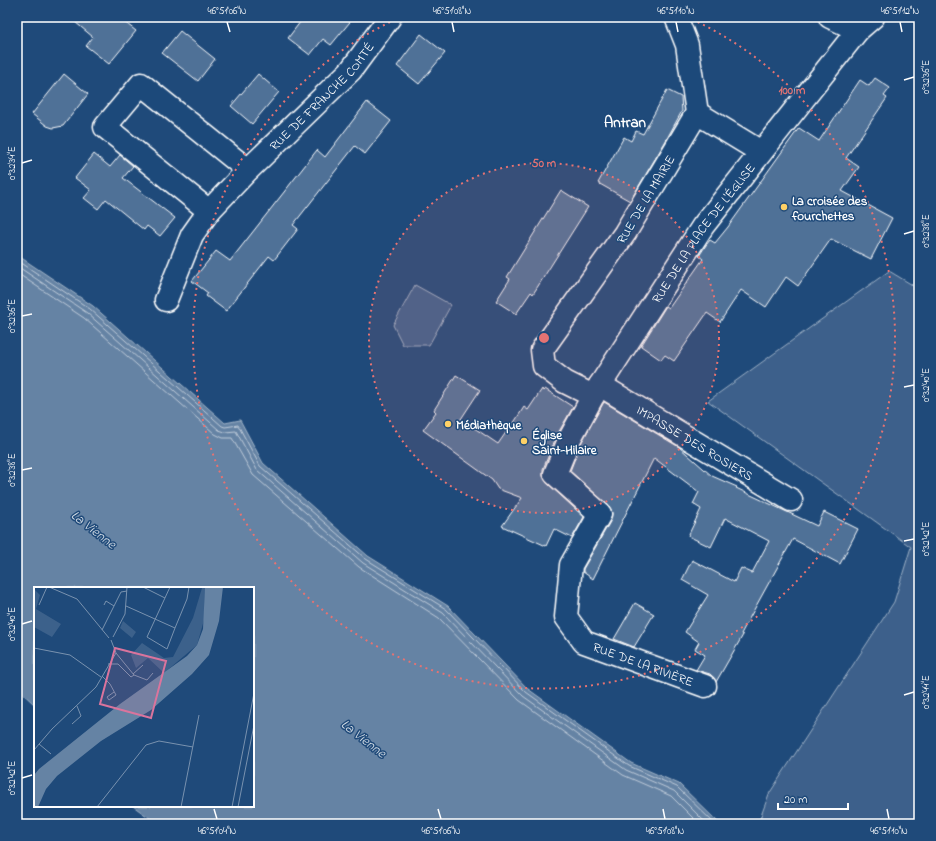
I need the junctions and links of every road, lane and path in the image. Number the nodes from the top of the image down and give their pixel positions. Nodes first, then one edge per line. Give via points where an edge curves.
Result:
1 (390, 17) edge
2 (676, 17) edge
3 (830, 17) edge
4 (866, 24) edge
5 (697, 113) junction
6 (761, 152) junction
7 (248, 170) junction
8 (209, 211) junction
9 (166, 300) dead end
10 (596, 390) junction
11 (791, 500) dead end
12 (704, 686) dead end

1 - 7 street, RUE DE FRANCHE COMTÉ via 351,70
2 - 5 street via 687,45
3 - 4 street
4 - 6 street, RUE DE LA PLACE DE L'ÉGLISE
5 - 6 street
5 - 10 street, RUE DE LA MAIRIE via 625,233 542,350 544,366 565,382
6 - 10 street, RUE DE LA PLACE DE L'ÉGLISE via 703,226
7 - 8 street, RUE DE FRANCHE COMTÉ
7 - 8 street via 141,84 105,128
8 - 9 street, RUE DE FRANCHE COMTÉ via 192,235
10 - 11 street, IMPASSE DES ROSIERS
10 - 12 street, RUE DE LA RIVIÈRE via 569,440 555,474 600,514 571,565 566,617 584,642

